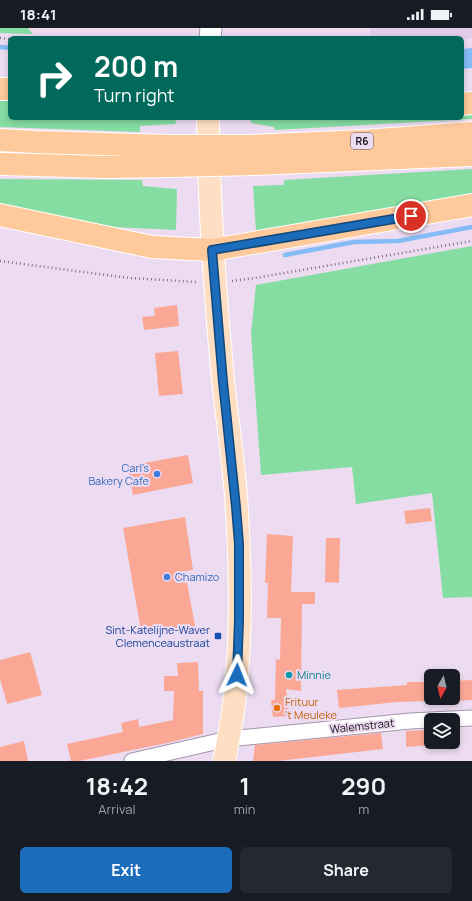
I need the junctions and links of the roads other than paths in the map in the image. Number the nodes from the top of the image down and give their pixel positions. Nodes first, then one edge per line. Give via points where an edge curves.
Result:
1 (208, 120) edge
2 (472, 133) edge
3 (0, 140) edge
4 (253, 155) junction
5 (472, 155) edge
6 (170, 156) junction
7 (0, 164) edge
8 (472, 205) edge
9 (0, 215) edge
10 (212, 250) junction
11 (472, 718) edge
12 (228, 739) junction
13 (132, 761) edge
14 (224, 761) edge

1 - 10 main road
2 - 4 highway, R6 via 365,141
3 - 6 highway, R6
4 - 5 highway, R6
4 - 6 highway, R6, bridge
6 - 7 highway, R6 via 106,167
8 - 10 highway
9 - 10 highway via 152,246
10 - 12 main road via 239,544 237,675
11 - 12 street, Walemstraat via 410,721
12 - 13 street, Walemstraat
12 - 14 main road

